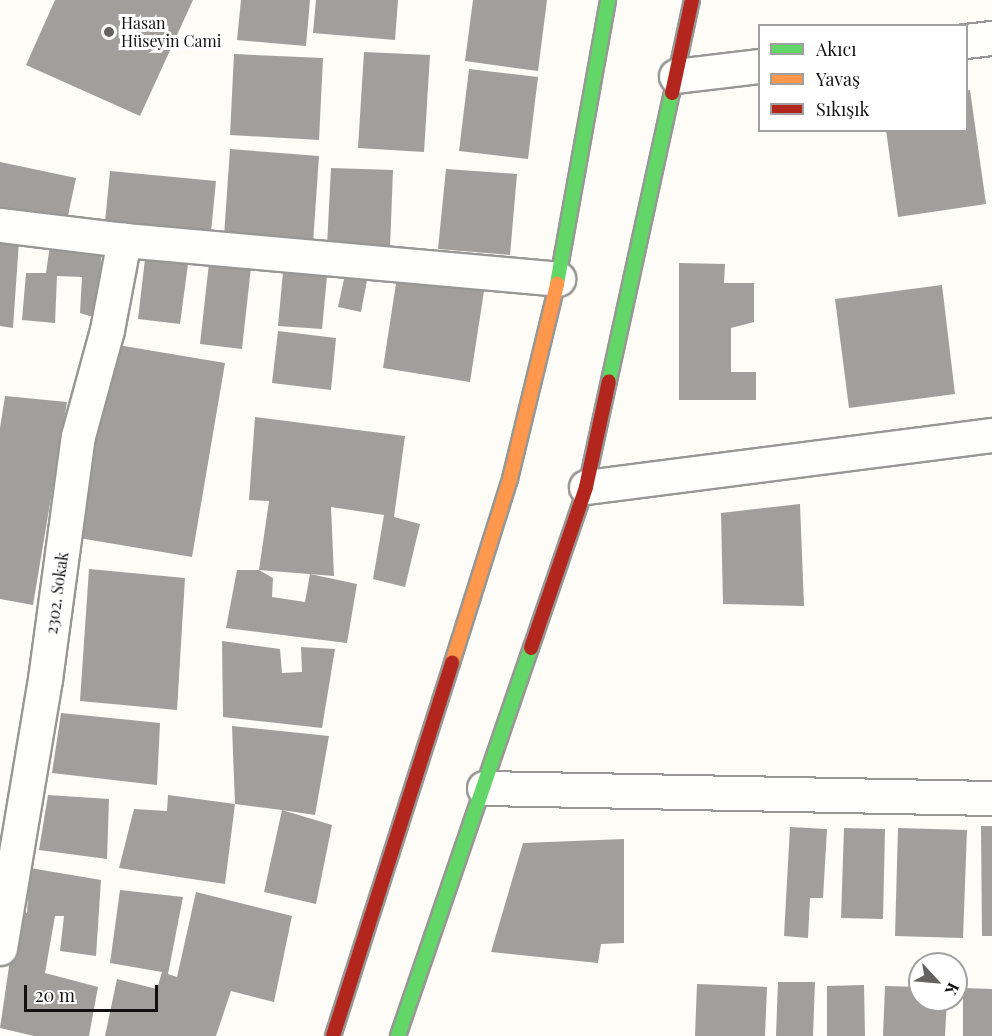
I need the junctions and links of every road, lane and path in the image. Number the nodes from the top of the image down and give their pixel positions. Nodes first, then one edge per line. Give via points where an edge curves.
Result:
1 (609, 0) edge
2 (692, 0) edge
3 (992, 38) edge
4 (968, 41) edge
5 (758, 66) edge
6 (676, 76) junction
7 (0, 225) edge
8 (124, 240) junction
9 (558, 279) junction
10 (992, 435) edge
11 (586, 487) junction
12 (484, 788) junction
13 (992, 798) edge
14 (0, 948) edge
15 (333, 1036) edge
16 (398, 1036) edge

1 - 9 main road
2 - 6 main road
3 - 4 street
5 - 6 street
6 - 11 main road
7 - 8 street
8 - 9 street
8 - 14 street, 2302. Sokak via 106,330 78,436 45,679
9 - 15 main road via 510,479
10 - 11 street
11 - 12 main road
12 - 13 street
12 - 16 main road

